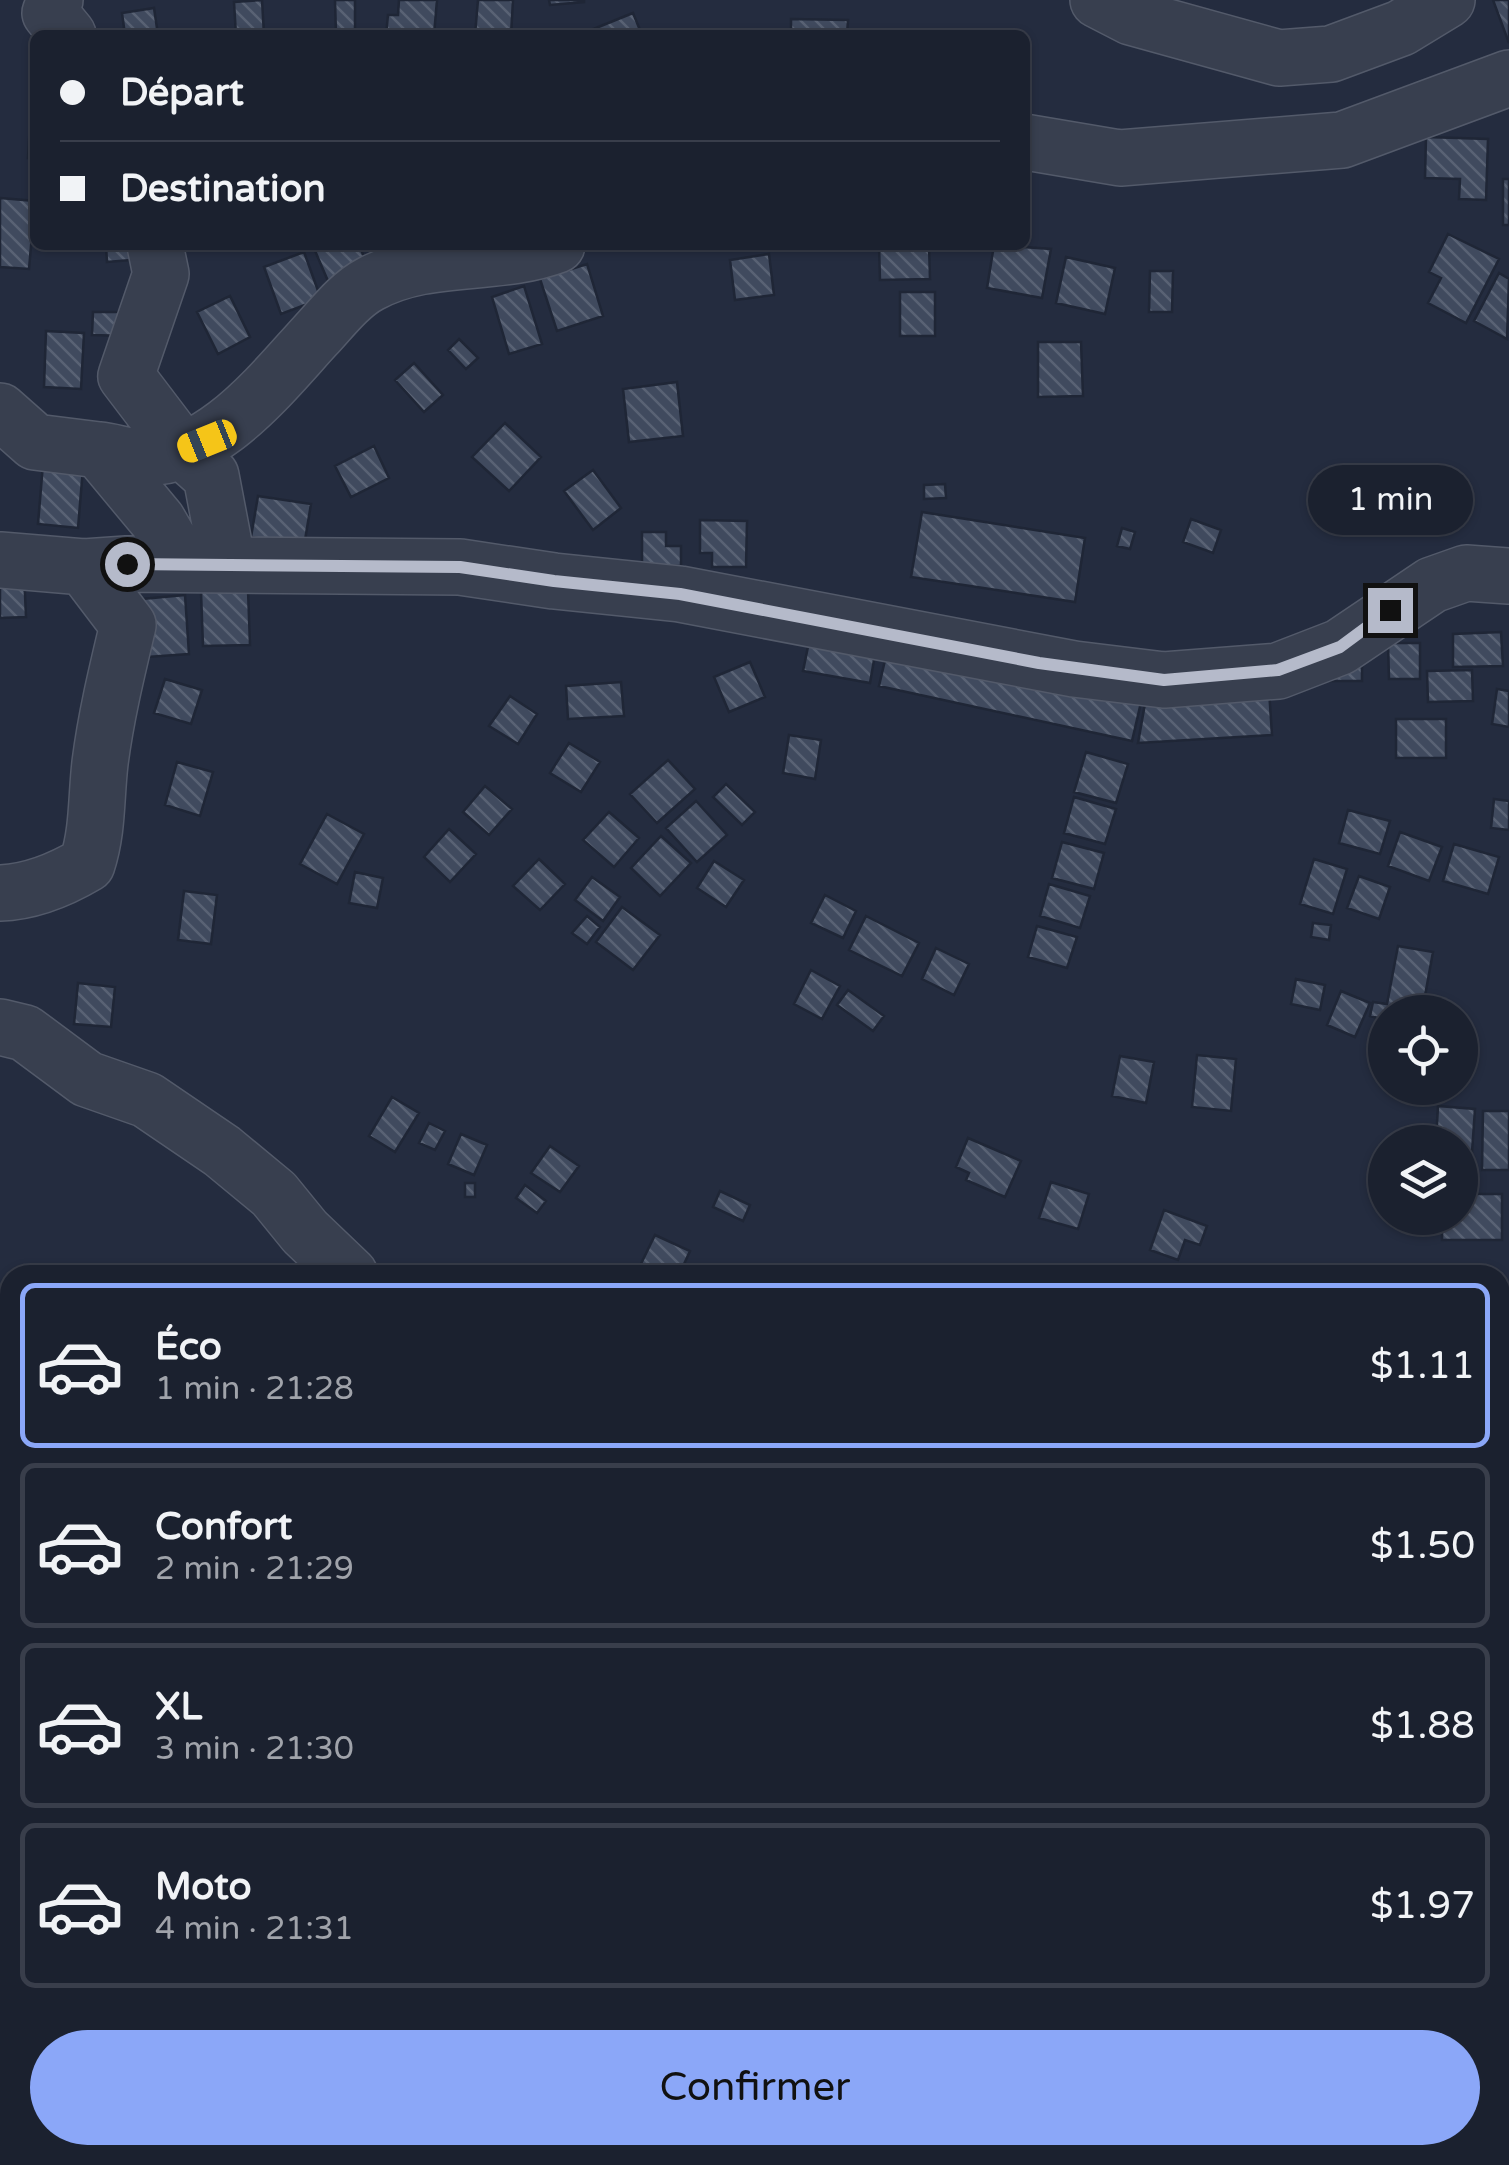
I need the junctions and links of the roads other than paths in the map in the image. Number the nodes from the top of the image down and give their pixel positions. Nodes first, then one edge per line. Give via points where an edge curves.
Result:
1 (1098, 0) edge
2 (1447, 0) edge
3 (1509, 78) edge
4 (1030, 143) edge
5 (156, 250) edge
6 (544, 250) edge
7 (0, 411) edge
8 (99, 450) junction
9 (182, 451) junction
10 (0, 560) edge
11 (205, 565) junction
12 (84, 567) junction
13 (1509, 576) edge
14 (0, 893) edge
15 (0, 1026) edge
16 (340, 1265) edge

1 - 2 street via 1131,17 1279,58 1331,54 1400,28
3 - 4 street via 1342,140 1120,158
5 - 9 street via 161,274 126,376
6 - 9 street via 422,264 369,284 250,404 207,441
7 - 8 street via 34,442
8 - 9 street via 138,458
8 - 11 street
9 - 11 street via 211,476
10 - 12 street
11 - 12 street
11 - 13 street via 460,567 680,594 1039,663 1164,680 1278,670 1340,647 1432,585 1466,573
12 - 14 street via 128,625 105,726 95,840 87,864 59,880
15 - 16 street via 25,1033 87,1078 147,1100 222,1152 274,1194

